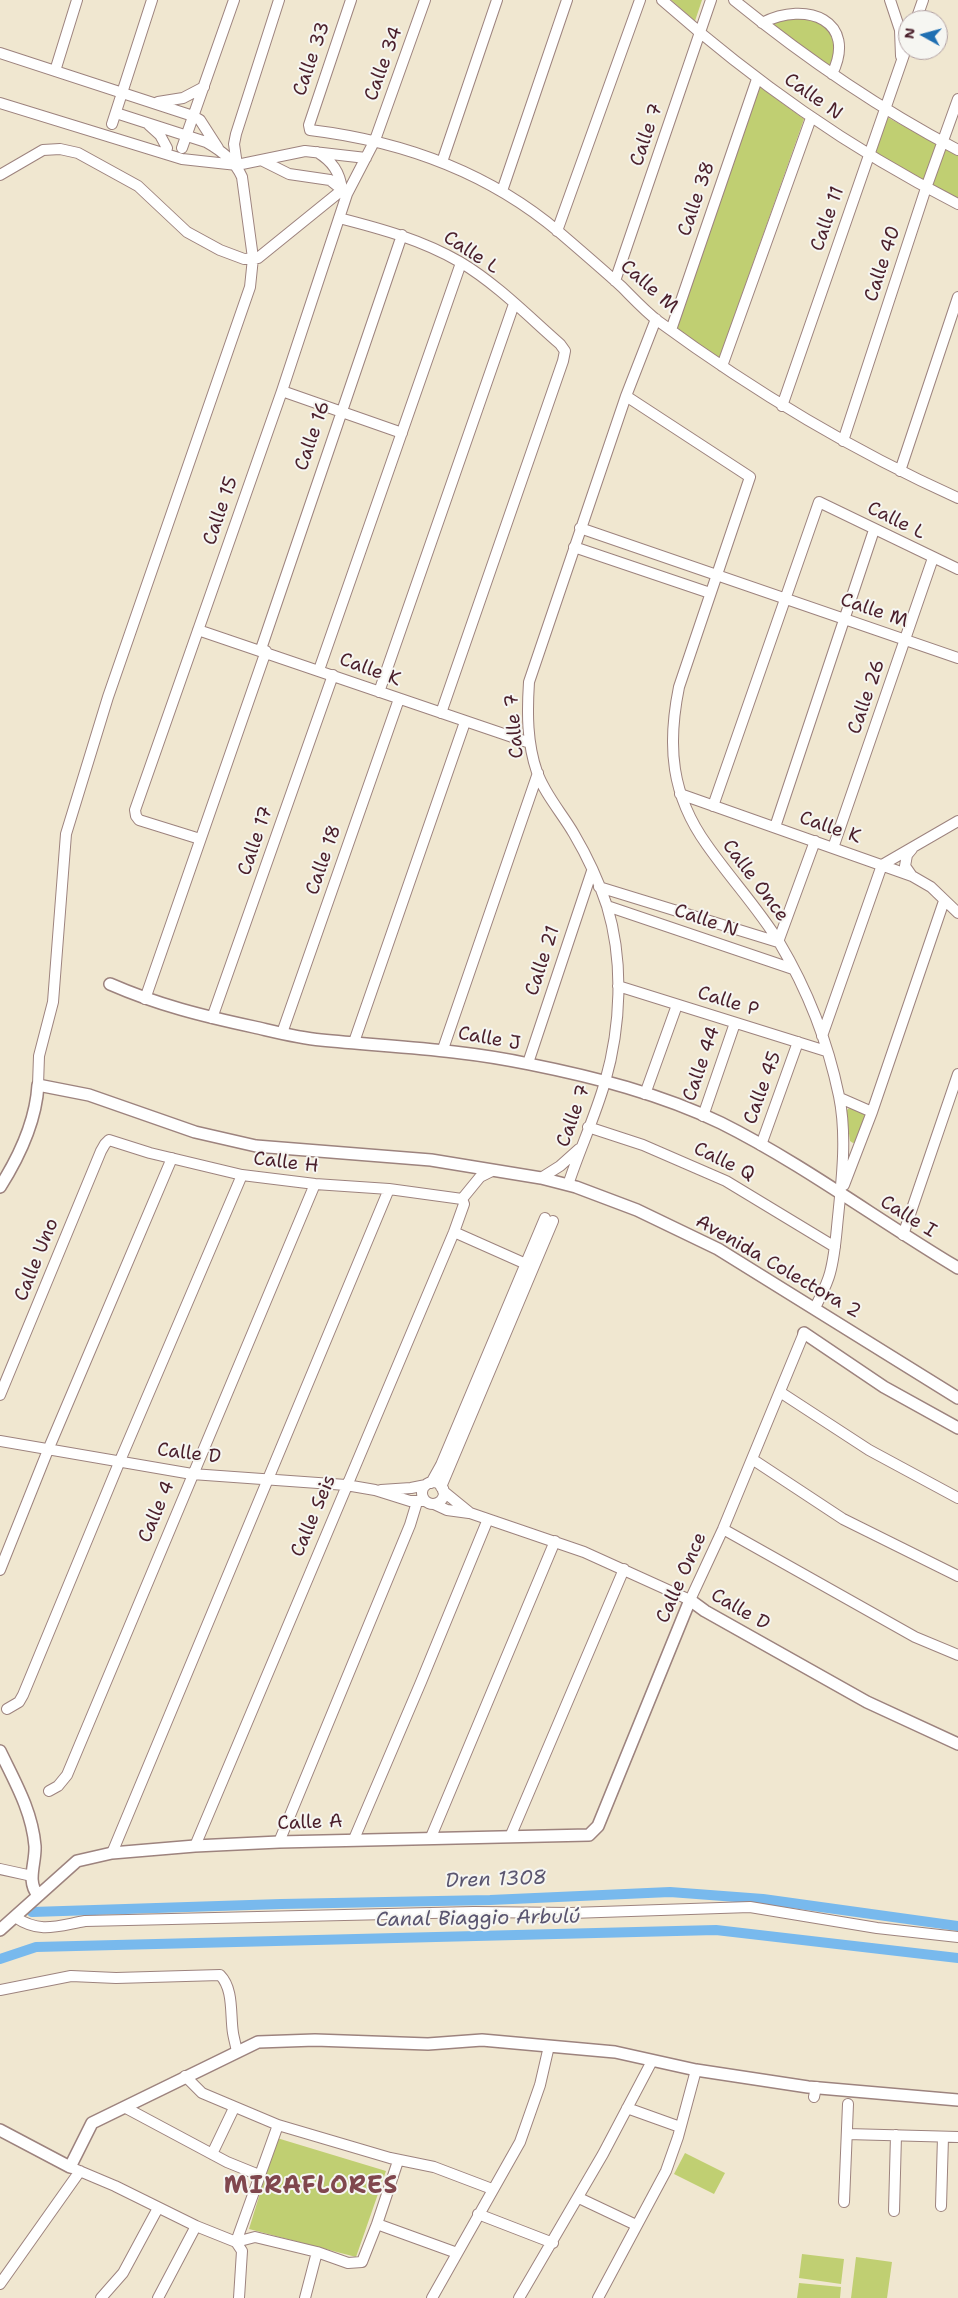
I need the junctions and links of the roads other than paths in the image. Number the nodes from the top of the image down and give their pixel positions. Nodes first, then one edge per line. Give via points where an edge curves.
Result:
1 (77, 0) edge
2 (152, 0) edge
3 (234, 0) edge
4 (279, 0) edge
5 (351, 0) edge
6 (425, 0) edge
7 (497, 0) edge
8 (567, 0) edge
9 (640, 0) edge
10 (662, 0) edge
11 (710, 0) edge
12 (734, 0) edge
13 (890, 0) edge
14 (762, 23) junction
15 (700, 34) junction
16 (0, 53) edge
17 (903, 60) edge
18 (901, 65) junction
19 (55, 71) junction
20 (832, 74) junction
21 (757, 79) junction
22 (204, 87) junction
23 (122, 93) junction
24 (958, 99) edge
25 (150, 102) junction
26 (0, 103) edge
27 (886, 109) junction
28 (116, 113) junction
29 (193, 116) junction
30 (811, 118) junction
31 (144, 122) junction
32 (112, 124) dead end
33 (310, 130) joint
34 (187, 135) junction
35 (375, 140) junction
36 (943, 142) junction
37 (167, 148) dead end
38 (182, 148) dead end
39 (219, 149) junction
40 (958, 150) edge
41 (317, 152) junction
42 (868, 156) junction
43 (366, 158) junction
44 (263, 161) junction
45 (442, 162) junction
46 (236, 165) junction
47 (0, 175) edge
48 (926, 188) junction
49 (502, 191) junction
50 (345, 192) junction
51 (958, 204) edge
52 (339, 218) junction
53 (557, 231) junction
54 (402, 235) junction
55 (253, 258) junction
56 (461, 263) junction
57 (615, 281) junction
58 (958, 297) edge
59 (514, 304) junction
60 (656, 319) junction
61 (671, 330) junction
62 (722, 366) junction
63 (282, 391) junction
64 (626, 396) junction
65 (782, 406) junction
66 (340, 411) junction
67 (402, 433) junction
68 (843, 441) junction
69 (900, 471) junction
70 (958, 497) edge
71 (580, 528) junction
72 (874, 530) junction
73 (574, 547) junction
74 (933, 558) junction
75 (958, 569) edge
76 (717, 575) junction
77 (710, 593) junction
78 (786, 599) junction
79 (846, 620) junction
80 (198, 630) junction
81 (905, 641) junction
82 (263, 650) junction
83 (958, 658) edge
84 (319, 670) junction
85 (333, 675) junction
86 (379, 692) junction
87 (399, 699) junction
88 (441, 714) junction
89 (465, 722) junction
90 (530, 743) junction
91 (538, 773) junction
92 (680, 794) junction
93 (713, 806) junction
94 (958, 821) edge
95 (775, 827) junction
96 (200, 839) junction
97 (815, 842) junction
98 (915, 846) junction
99 (833, 848) junction
100 (882, 865) junction
101 (592, 871) junction
102 (912, 876) junction
103 (599, 887) junction
104 (944, 901) junction
105 (607, 906) junction
106 (958, 913) edge
107 (778, 942) junction
108 (793, 968) junction
109 (110, 984) dead end
110 (618, 986) junction
111 (145, 1000) junction
112 (677, 1004) junction
113 (212, 1018) junction
114 (735, 1023) junction
115 (282, 1033) junction
116 (822, 1036) junction
117 (354, 1042) junction
118 (798, 1042) junction
119 (443, 1049) junction
120 (826, 1052) junction
121 (528, 1063) junction
122 (958, 1074) edge
123 (605, 1082) junction
124 (38, 1085) junction
125 (645, 1094) junction
126 (840, 1098) junction
127 (872, 1112) junction
128 (703, 1116) junction
129 (588, 1127) junction
130 (110, 1140) joint
131 (761, 1145) junction
132 (580, 1148) junction
133 (172, 1158) junction
134 (494, 1170) junction
135 (242, 1175) junction
136 (541, 1178) junction
137 (315, 1184) junction
138 (568, 1185) junction
139 (0, 1187) edge
140 (389, 1189) junction
141 (840, 1194) junction
142 (462, 1199) junction
143 (454, 1232) junction
144 (904, 1235) junction
145 (835, 1247) junction
146 (526, 1264) junction
147 (958, 1268) edge
148 (815, 1308) junction
149 (804, 1332) joint
150 (780, 1392) junction
151 (0, 1395) edge
152 (958, 1398) edge
153 (958, 1428) edge
154 (0, 1440) edge
155 (48, 1450) junction
156 (752, 1459) junction
157 (119, 1462) junction
158 (192, 1474) junction
159 (267, 1479) junction
160 (428, 1484) junction
161 (346, 1485) junction
162 (442, 1489) junction
163 (375, 1490) junction
164 (958, 1498) edge
165 (425, 1502) junction
166 (470, 1513) junction
167 (488, 1519) junction
168 (723, 1529) junction
169 (556, 1541) junction
170 (624, 1569) junction
171 (0, 1570) edge
172 (958, 1576) edge
173 (690, 1600) junction
174 (958, 1655) edge
175 (7, 1709) dead end
176 (958, 1744) edge
177 (0, 1751) edge
178 (49, 1791) dead end
179 (590, 1835) joint
180 (431, 1837) junction
181 (510, 1837) junction
182 (354, 1839) junction
183 (279, 1842) junction
184 (195, 1846) junction
185 (112, 1854) junction
186 (0, 1870) edge
187 (32, 1876) junction
188 (41, 1892) junction
189 (15, 1917) junction
190 (0, 1930) edge
191 (958, 1937) edge
192 (0, 1990) edge
193 (549, 2046) junction
194 (237, 2052) junction
195 (652, 2060) junction
196 (696, 2070) junction
197 (185, 2076) junction
198 (958, 2100) edge
199 (848, 2104) dead end
200 (126, 2108) junction
201 (234, 2108) junction
202 (627, 2108) junction
203 (278, 2124) junction
204 (680, 2127) junction
205 (0, 2130) edge
206 (848, 2134) junction
207 (896, 2135) junction
208 (943, 2137) junction
209 (958, 2137) edge
210 (212, 2154) junction
211 (398, 2160) junction
212 (75, 2169) junction
213 (259, 2175) junction
214 (492, 2189) junction
215 (579, 2198) junction
216 (844, 2202) dead end
217 (941, 2206) dead end
218 (158, 2208) junction
219 (894, 2211) dead end
220 (478, 2214) junction
221 (377, 2224) junction
222 (636, 2225) junction
223 (196, 2226) junction
224 (236, 2242) junction
225 (553, 2243) junction
226 (317, 2252) junction
227 (456, 2253) junction
228 (0, 2284) edge
229 (522, 2297) edge
230 (101, 2298) edge
231 (158, 2298) edge
232 (239, 2298) edge
233 (305, 2298) edge
234 (432, 2298) edge
235 (598, 2298) edge

1 - 19 street
2 - 23 street
3 - 22 street
4 - 46 street via 235,139
5 - 33 street, Calle 33 via 309,124
6 - 35 street, Calle 34
7 - 45 street
8 - 49 street
9 - 53 street
10 - 15 street, Calle N
11 - 15 street, Calle 7
12 - 14 street
13 - 18 street via 900,30
14 - 20 street
14 - 20 street via 783,8 795,5 821,12 838,35 838,60
15 - 21 street, Calle N
15 - 57 street, Calle 7
16 - 19 street
17 - 18 street, Calle 11
18 - 27 street, Calle 11
19 - 23 street
20 - 27 street
21 - 30 street, Calle N
21 - 61 street, Calle 38
22 - 25 street via 183,98
22 - 29 street
23 - 25 street
23 - 28 street
24 - 36 street, Calle 40
25 - 29 street
26 - 46 street via 182,159
27 - 36 street
27 - 42 street, Calle 11
28 - 31 street
28 - 32 street
29 - 34 street
29 - 39 street via 200,120
30 - 42 street, Calle N
30 - 62 street
31 - 34 street
31 - 37 street via 160,135
33 - 35 street, Calle M
34 - 38 street
34 - 39 street
35 - 43 street, Calle 34
35 - 45 street, Calle M
36 - 40 street
36 - 48 street, Calle 40
39 - 46 street
41 - 43 street
41 - 44 street via 306,151
41 - 50 street via 337,170
42 - 48 street, Calle N
42 - 65 street, Calle 11
43 - 50 street, Calle 34
44 - 46 street
44 - 50 street via 289,174 330,180
45 - 49 street, Calle M
46 - 55 street via 242,178
47 - 55 street via 43,150 78,153 138,186 187,232 220,250 244,259
48 - 51 street, Calle N
48 - 68 street, Calle 40
49 - 53 street, Calle M
50 - 52 street, Calle 15
50 - 55 street via 258,258
52 - 54 street, Calle L
52 - 63 street, Calle 15
53 - 57 street, Calle M
54 - 56 street, Calle L
54 - 66 street, Calle 16
55 - 124 street via 250,287 108,697 66,834 53,1002 39,1056
56 - 59 street, Calle L
56 - 67 street
57 - 60 street, Calle M
58 - 69 street
59 - 86 street
59 - 88 street, Calle L via 565,351
60 - 61 street, Calle M
60 - 64 street, Calle 7
61 - 62 street, Calle M
62 - 65 street, Calle M
63 - 66 street
63 - 80 street, Calle 15
64 - 71 street, Calle 7
64 - 76 street, Calle Once via 750,478
65 - 68 street, Calle M
66 - 67 street
66 - 82 street, Calle 16
67 - 84 street
68 - 69 street, Calle M
69 - 70 street, Calle M
71 - 73 street, Calle 7
71 - 76 street, Calle M
72 - 74 street, Calle L
72 - 78 street, Calle L via 819,502
72 - 79 street
73 - 77 street
73 - 90 street, Calle 7 via 529,682
74 - 75 street, Calle L
74 - 81 street, Calle 26
76 - 77 street, Calle Once
76 - 78 street, Calle M
77 - 92 street, Calle Once via 674,712 672,740
78 - 79 street, Calle M
78 - 93 street
79 - 81 street, Calle M
79 - 95 street
80 - 82 street, Calle K
80 - 96 street, Calle 15 via 135,810 139,820
81 - 83 street, Calle M
81 - 99 street, Calle 26
82 - 84 street, Calle K
82 - 96 street, Calle 16
84 - 85 street, Calle K
85 - 86 street, Calle K
85 - 113 street, Calle 17
86 - 87 street, Calle K
87 - 88 street, Calle K
87 - 115 street, Calle 18
88 - 89 street, Calle K
89 - 90 street, Calle K
89 - 117 street
90 - 91 street, Calle 7
91 - 101 street, Calle 7
91 - 119 street
92 - 93 street, Calle K
92 - 107 street, Calle Once via 706,845 753,904
93 - 95 street, Calle K
94 - 98 street
95 - 97 street, Calle K
96 - 111 street, Calle 16
97 - 99 street, Calle K
97 - 107 street
98 - 100 street
98 - 102 street via 905,860
99 - 100 street, Calle K
100 - 102 street, Calle K
100 - 116 street
101 - 103 street, Calle 7
101 - 121 street, Calle 21
102 - 104 street, Calle K via 931,887
103 - 105 street, Calle 7
103 - 107 street, Calle N
104 - 106 street, Calle K
104 - 127 street
105 - 108 street, Calle N
105 - 110 street, Calle 7
107 - 108 street, Calle Once
108 - 116 street, Calle Once
109 - 111 street, Calle J
110 - 112 street, Calle P
110 - 123 street, Calle 7 via 614,1036
111 - 113 street, Calle J
112 - 114 street, Calle P
112 - 125 street
113 - 115 street, Calle J
114 - 118 street, Calle P
114 - 128 street, Calle 44
115 - 117 street, Calle J
116 - 120 street, Calle Once
117 - 119 street, Calle J
118 - 120 street, Calle P
118 - 131 street, Calle 45
119 - 121 street, Calle J
120 - 126 street, Calle Once
121 - 123 street, Calle J
122 - 144 street
123 - 125 street, Calle J
123 - 129 street, Calle 7
124 - 134 street, Avenida Colectora 2 via 89,1095 196,1132 256,1146 432,1160
124 - 139 street via 38,1097 26,1135
125 - 128 street, Calle J
126 - 127 street
126 - 141 street, Calle Once via 843,1151
127 - 141 street
128 - 131 street, Calle J
129 - 132 street, Calle 7
129 - 145 street, Calle Q via 643,1145 726,1181
130 - 133 street, Calle H
130 - 151 street, Calle Uno via 101,1151
131 - 141 street, Calle J
132 - 136 street
132 - 138 street, Calle 7
133 - 135 street, Calle H
133 - 155 street
134 - 136 street, Avenida Colectora 2
134 - 142 street via 480,1177
135 - 137 street, Calle H
135 - 157 street
136 - 138 street, Avenida Colectora 2
137 - 140 street, Calle H
137 - 158 street, Calle 4
138 - 148 street, Avenida Colectora 2 via 637,1210 718,1249
140 - 142 street, Calle H
140 - 159 street
141 - 144 street, Calle I
141 - 145 street, Calle Once
142 - 143 street, Calle Seis via 464,1204
143 - 146 street
143 - 161 street, Calle Seis
144 - 147 street, Calle I
145 - 148 street, Calle Once via 830,1274
146 - 160 street via 441,1466
146 - 162 street via 549,1220
148 - 152 street, Avenida Colectora 2
149 - 150 street, Calle Once
149 - 153 street via 884,1387
150 - 156 street, Calle Once
150 - 164 street via 869,1450
154 - 155 street, Calle D
155 - 157 street, Calle D
155 - 171 street
156 - 168 street, Calle Once
156 - 172 street via 843,1519
157 - 158 street, Calle D
157 - 175 street via 23,1695 19,1702
158 - 159 street, Calle D
158 - 178 street, Calle 4 via 67,1775
159 - 161 street, Calle D
159 - 185 street
160 - 162 street via 437,1484
160 - 163 street, Calle D
160 - 165 street via 422,1494
161 - 163 street, Calle D
161 - 184 street, Calle Seis
162 - 165 street via 442,1499
162 - 166 street, Calle D
163 - 165 street, Calle D
165 - 166 street, Calle D
165 - 183 street via 410,1525
166 - 167 street, Calle D
167 - 169 street, Calle D
167 - 182 street
168 - 173 street, Calle Once
168 - 174 street via 915,1637
169 - 170 street, Calle D
169 - 180 street
170 - 173 street, Calle D
170 - 181 street
173 - 176 street, Calle D via 867,1702
173 - 179 street, Calle Once via 598,1826
177 - 187 street via 30,1820 35,1847
179 - 181 street, Calle A
180 - 181 street, Calle A
180 - 182 street, Calle A
182 - 183 street, Calle A
183 - 184 street, Calle A
184 - 185 street, Calle A
185 - 188 street, Calle A via 78,1861
186 - 187 street
187 - 188 street via 33,1889
188 - 189 street, Calle A
189 - 190 street, Calle A
189 - 191 street via 28,1926 42,1928 85,1921 750,1907 877,1928
192 - 194 street via 71,1976 220,1975 227,1984 230,1997
193 - 194 street via 482,2040 428,2044 315,2040 258,2042
193 - 195 street via 615,2052
193 - 214 street via 540,2085 520,2142
194 - 197 street
195 - 196 street
195 - 202 street
196 - 198 street via 815,2092
196 - 204 street
197 - 200 street
197 - 201 street via 202,2093
199 - 206 street
200 - 210 street
200 - 212 street via 92,2123
201 - 203 street
201 - 210 street
202 - 204 street
202 - 215 street
203 - 211 street
203 - 213 street
204 - 222 street via 666,2171
205 - 212 street
206 - 207 street
206 - 216 street
207 - 208 street
207 - 219 street
208 - 209 street
208 - 217 street
210 - 213 street
211 - 214 street via 434,2167
211 - 221 street
212 - 218 street
212 - 228 street
213 - 224 street
214 - 220 street
215 - 222 street
215 - 225 street
218 - 223 street
218 - 230 street via 123,2273
220 - 225 street
220 - 227 street
221 - 226 street via 362,2262 348,2263
221 - 227 street
222 - 235 street
223 - 224 street
223 - 231 street
224 - 226 street via 255,2237
224 - 232 street via 242,2251
225 - 229 street
226 - 233 street
227 - 234 street

